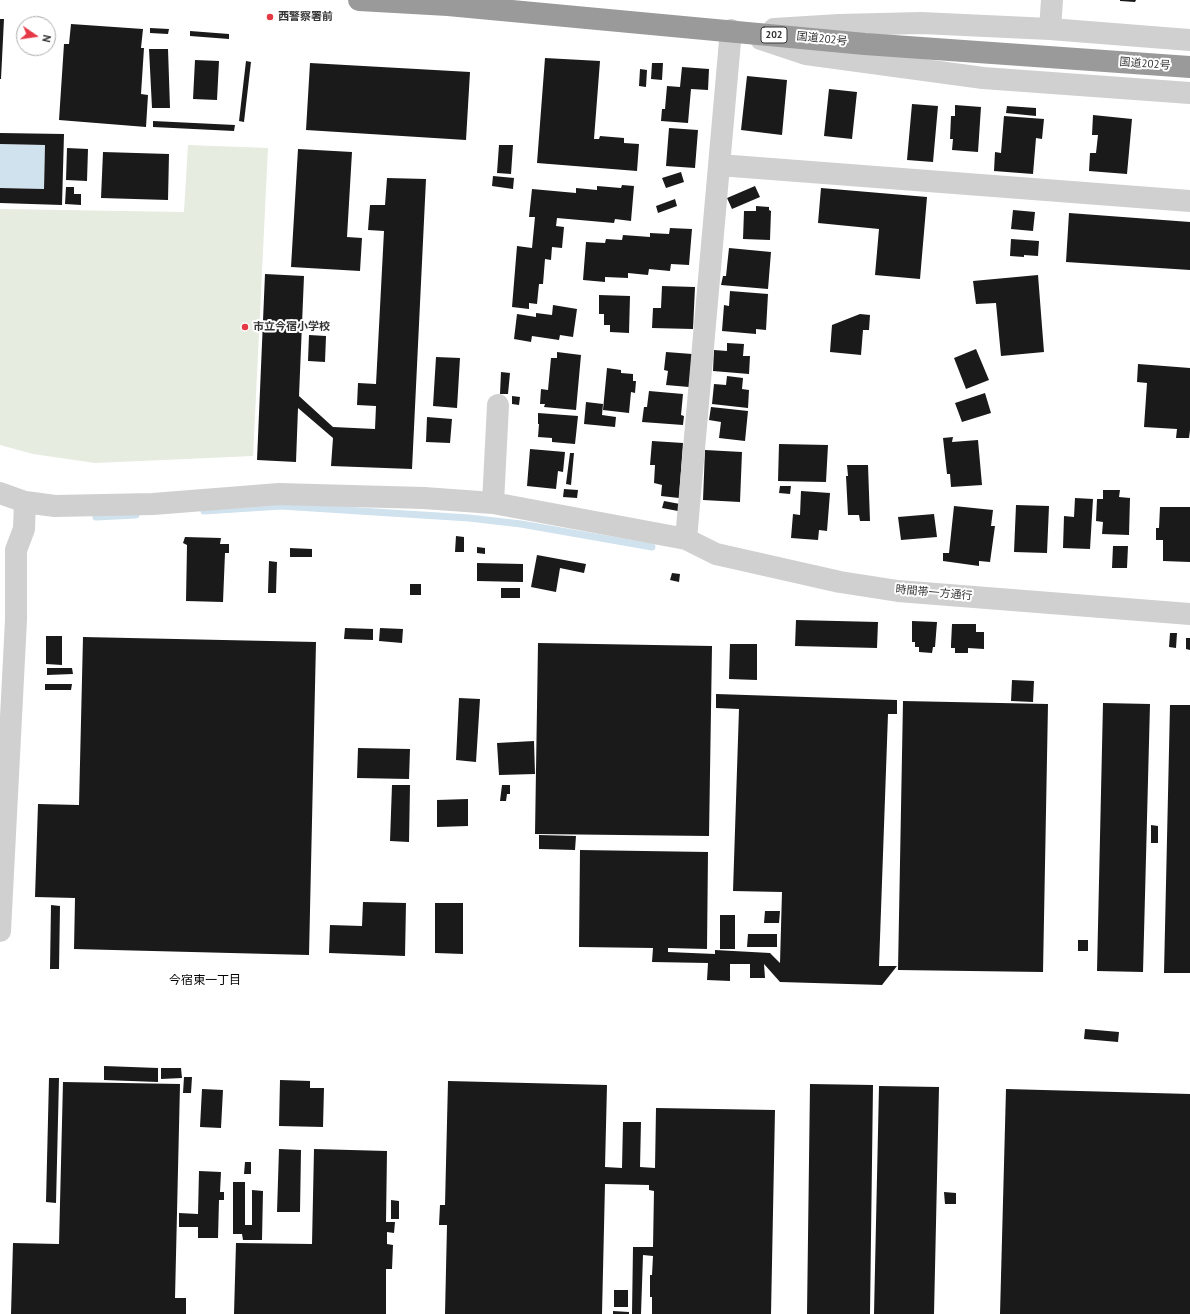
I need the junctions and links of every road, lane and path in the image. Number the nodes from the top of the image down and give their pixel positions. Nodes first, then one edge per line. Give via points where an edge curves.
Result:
1 (359, 0) edge
2 (1052, 0) edge
3 (448, 3) edge
4 (1050, 29) junction
5 (735, 31) junction
6 (1190, 40) edge
7 (1190, 67) edge
8 (1190, 92) edge
9 (719, 165) junction
10 (1190, 201) edge
11 (498, 405) dead end
12 (0, 492) edge
13 (25, 502) junction
14 (493, 502) junction
15 (686, 538) junction
16 (1190, 614) edge
17 (8, 646) edge
18 (1, 901) edge
19 (0, 931) edge

1 - 3 highway, 国道202号 / 202
2 - 4 street
3 - 5 highway, 国道202号 / 202
4 - 5 street via 921,23
4 - 6 street
5 - 7 highway, 国道202号 / 202 via 864,44
5 - 8 street via 806,54 983,78
5 - 9 street
9 - 10 street
9 - 15 street
11 - 14 street
12 - 13 street, 時間帯一方通行
13 - 14 street, 時間帯一方通行 via 55,506 153,504 280,494
13 - 17 street via 24,529 16,550 16,620
14 - 15 street, 時間帯一方通行
15 - 16 street, 時間帯一方通行 via 716,554 840,582 898,591
17 - 18 street
18 - 19 street

